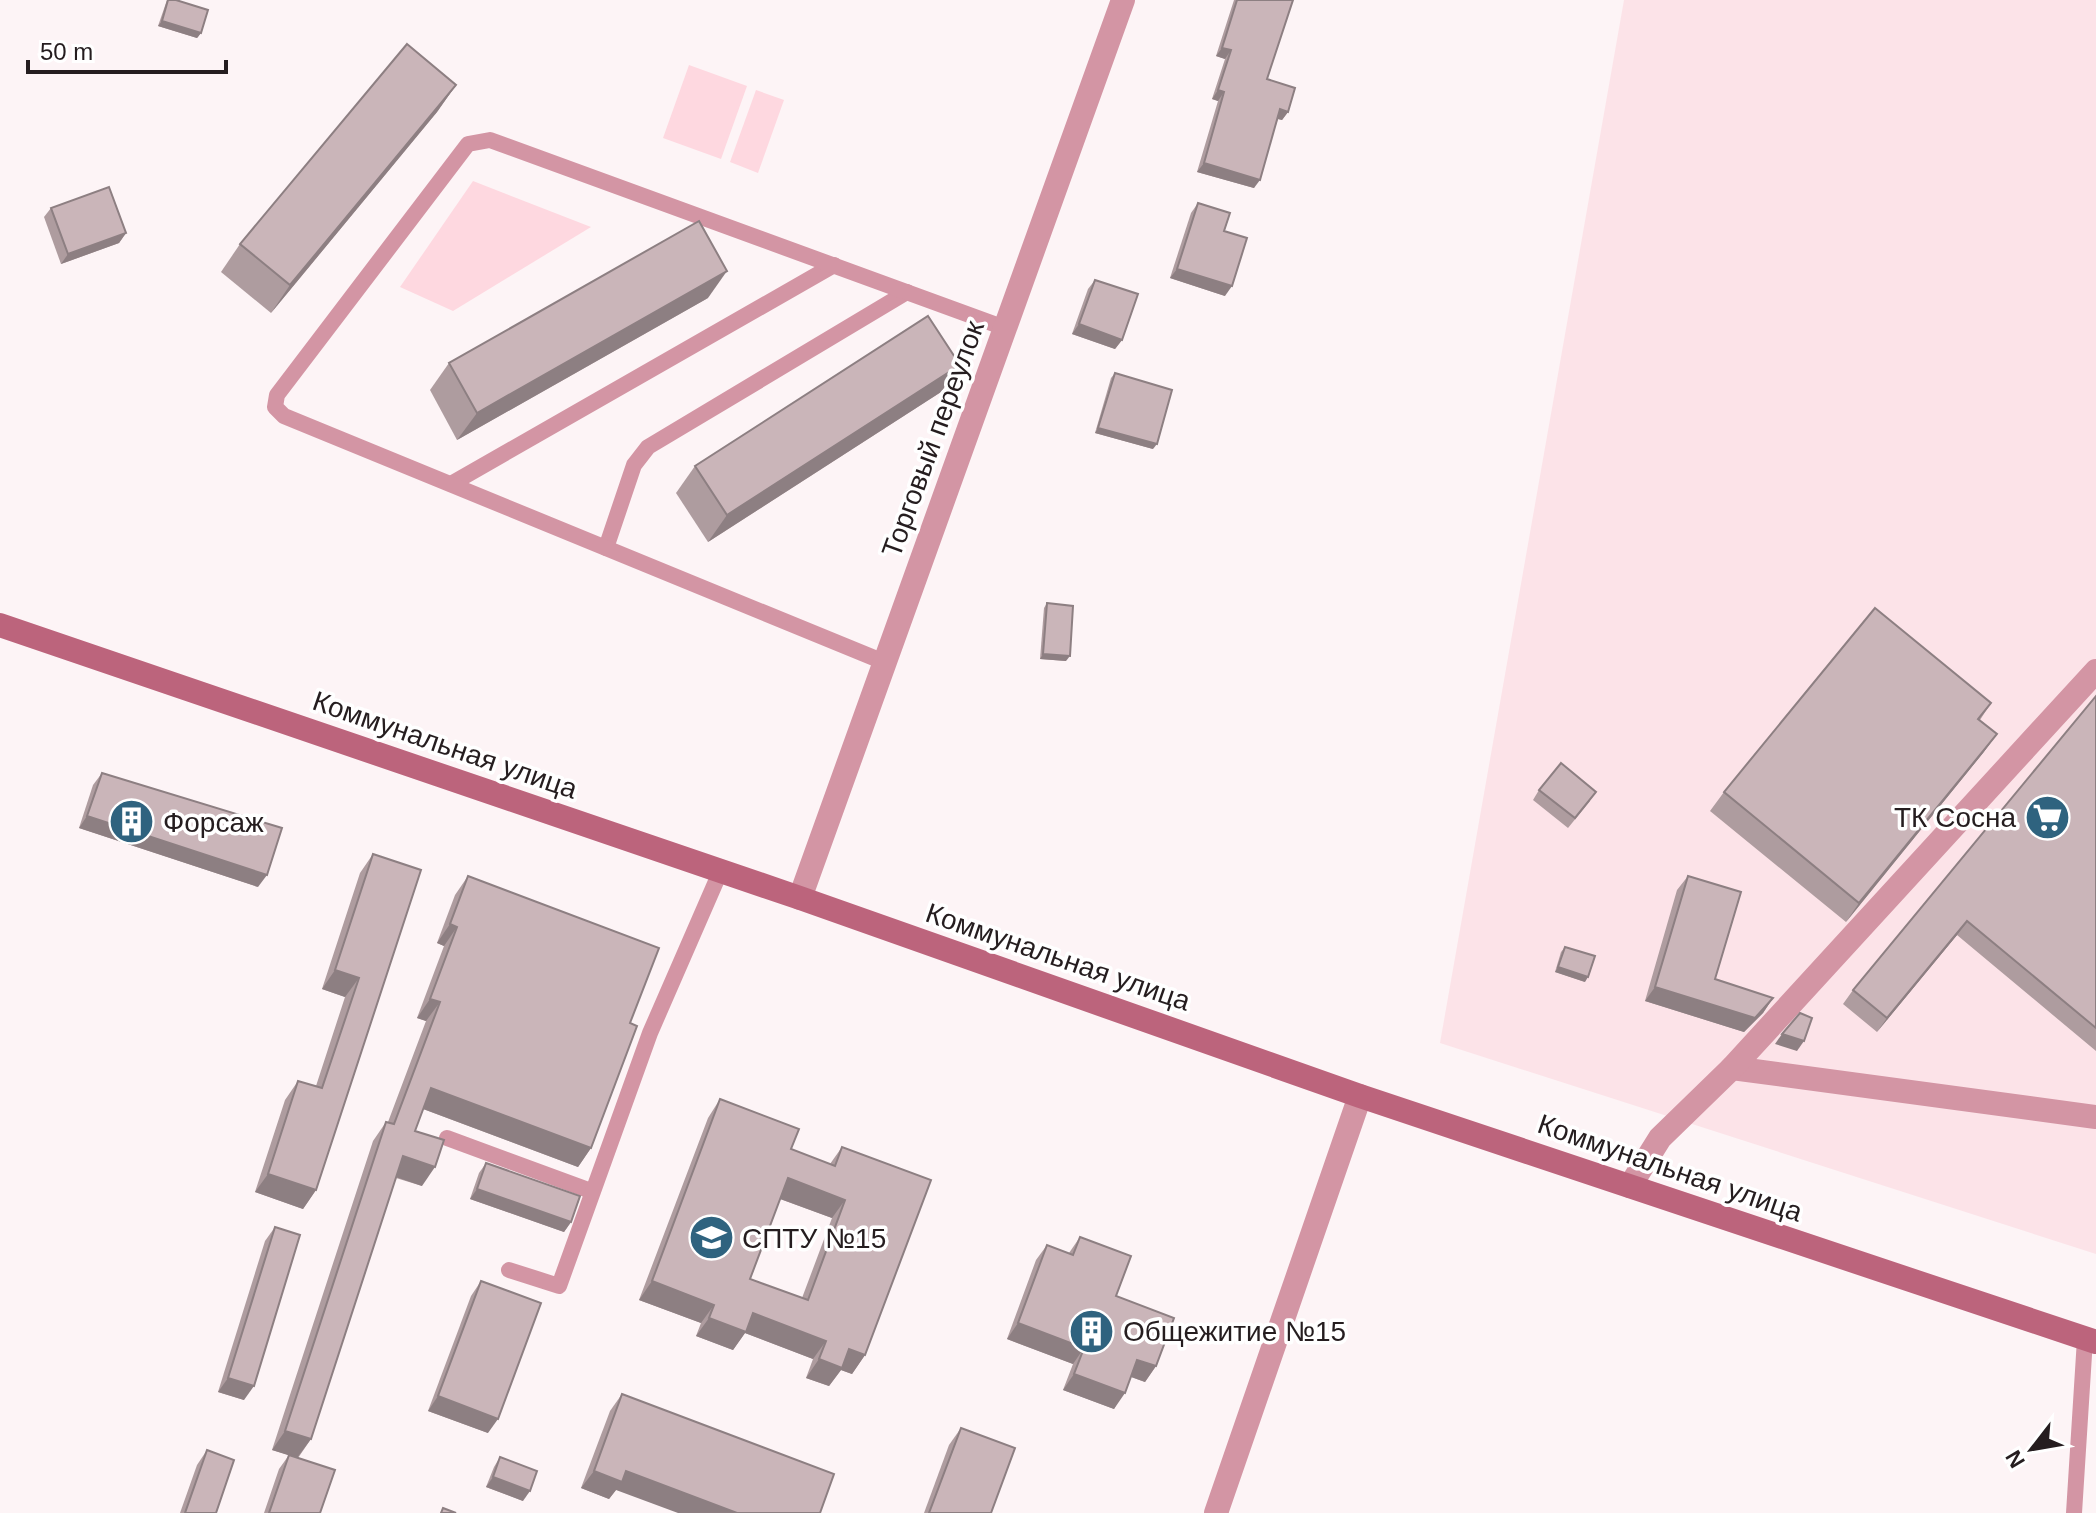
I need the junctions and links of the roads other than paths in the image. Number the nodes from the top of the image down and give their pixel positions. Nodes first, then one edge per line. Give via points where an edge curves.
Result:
1 (1123, 0) edge
2 (834, 265) junction
3 (907, 292) junction
4 (1005, 328) junction
5 (451, 484) junction
6 (606, 548) junction
7 (0, 625) edge
8 (884, 662) junction
9 (2096, 671) edge
10 (721, 870) junction
11 (800, 898) junction
12 (1732, 1068) junction
13 (1360, 1096) junction
14 (2096, 1117) edge
15 (447, 1138) edge
16 (1630, 1186) junction
17 (591, 1191) junction
18 (509, 1270) dead end
19 (2091, 1340) edge
20 (1216, 1513) edge
21 (2074, 1513) edge

1 - 4 street, Торговый переулок
2 - 3 lane
2 - 5 lane
2 - 5 lane via 490,140 468,144 277,395 275,407 284,416
3 - 4 lane
3 - 6 lane via 648,447 634,465
4 - 8 street, Торговый переулок
5 - 6 lane
6 - 8 lane
7 - 10 main road, Коммунальная улица
8 - 11 street, Торговый переулок
9 - 12 street
10 - 11 main road, Коммунальная улица
10 - 17 lane via 650,1033
11 - 13 main road, Коммунальная улица
12 - 14 street
12 - 16 street via 1660,1138
13 - 16 main road, Коммунальная улица
13 - 20 street
15 - 17 lane
16 - 19 main road, Коммунальная улица
17 - 18 lane via 559,1286
19 - 21 lane

